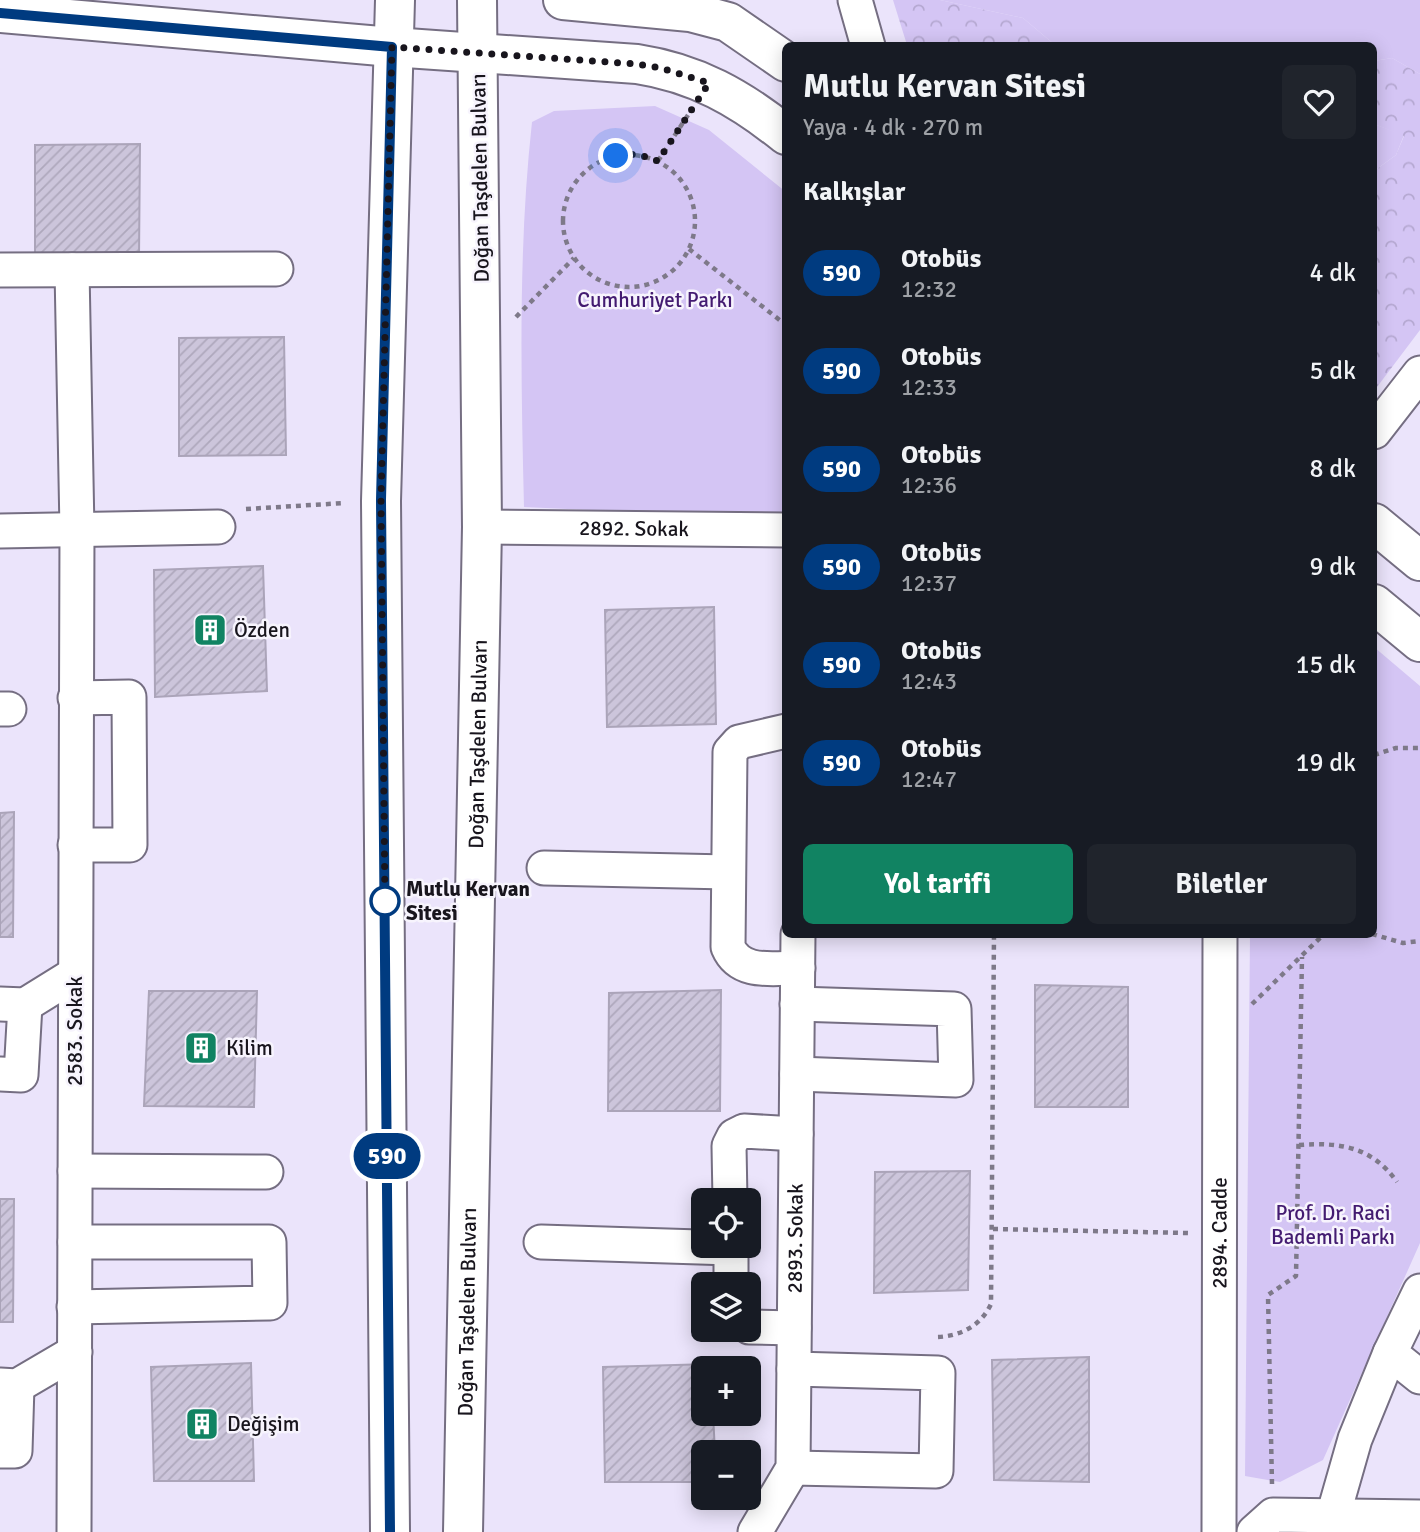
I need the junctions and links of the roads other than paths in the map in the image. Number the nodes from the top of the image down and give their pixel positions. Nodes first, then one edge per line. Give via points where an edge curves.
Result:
1 (395, 0) edge
2 (477, 0) edge
3 (563, 0) edge
4 (855, 0) edge
5 (715, 11) edge
6 (0, 13) edge
7 (866, 42) edge
8 (392, 47) junction
9 (479, 54) junction
10 (782, 59) edge
11 (782, 132) edge
12 (276, 269) dead end
13 (0, 270) edge
14 (72, 270) junction
15 (1420, 373) edge
16 (1377, 428) edge
17 (1377, 525) edge
18 (218, 527) road end
19 (482, 527) junction
20 (78, 530) junction
21 (782, 530) edge
22 (0, 531) edge
23 (1420, 561) edge
24 (1377, 606) edge
25 (1420, 642) edge
26 (75, 698) junction
27 (782, 732) edge
28 (75, 845) junction
29 (544, 868) dead end
30 (728, 872) junction
31 (798, 938) edge
32 (1220, 938) edge
33 (798, 968) junction
34 (75, 974) junction
35 (797, 1004) junction
36 (12, 1005) edge
37 (0, 1074) edge
38 (797, 1074) junction
39 (796, 1133) junction
40 (75, 1171) junction
41 (267, 1172) dead end
42 (730, 1188) edge
43 (75, 1242) junction
44 (541, 1242) dead end
45 (691, 1246) edge
46 (1420, 1291) edge
47 (75, 1307) junction
48 (761, 1327) edge
49 (794, 1328) junction
50 (75, 1352) junction
51 (1390, 1353) junction
52 (794, 1369) junction
53 (1420, 1377) edge
54 (8, 1385) edge
55 (0, 1451) edge
56 (793, 1468) junction
57 (1333, 1516) junction
58 (1420, 1517) edge
59 (1263, 1524) edge
60 (74, 1532) edge
61 (390, 1532) edge
62 (463, 1532) edge
63 (755, 1532) edge
64 (1219, 1532) edge

1 - 8 main road
2 - 9 main road, Doğan Taşdelen Bulvarı
3 - 5 main road
4 - 7 street
5 - 10 main road
6 - 8 main road
8 - 9 main road
8 - 61 main road via 381,500
9 - 11 main road via 661,68 709,83
9 - 19 main road, Doğan Taşdelen Bulvarı
12 - 14 street
13 - 14 street
14 - 20 street, 2583. Sokak
15 - 16 street
17 - 23 main road
18 - 20 street
19 - 21 street, 2892. Sokak
19 - 62 main road, Doğan Taşdelen Bulvarı
20 - 22 street
20 - 26 street, 2583. Sokak
24 - 25 main road
26 - 28 street, 2583. Sokak
26 - 28 street via 130,697 130,845
27 - 30 street via 739,742 732,748
28 - 34 street, 2583. Sokak
29 - 30 street
30 - 33 street via 728,947 732,955 752,967
31 - 33 street, 2893. Sokak
32 - 64 street, 2894. Cadde
33 - 35 street, 2893. Sokak
34 - 36 street
34 - 40 street, 2583. Sokak
35 - 38 street, 2893. Sokak
35 - 38 street via 954,1009 956,1080
36 - 37 street via 21,1075
38 - 39 street, 2893. Sokak
39 - 42 street via 744,1131 734,1136 729,1146
39 - 49 street, 2893. Sokak
40 - 41 street
40 - 43 street, 2583. Sokak
43 - 47 street, 2583. Sokak
43 - 47 street via 269,1242 270,1303
44 - 45 street
46 - 51 street
47 - 50 street, 2583. Sokak
48 - 49 street
49 - 52 street, 2893. Sokak
50 - 54 street
50 - 60 street, 2583. Sokak
51 - 53 street
51 - 57 street via 1355,1438
52 - 56 street, 2893. Sokak
52 - 56 street via 938,1373 936,1471
54 - 55 street via 15,1451
56 - 63 street
57 - 58 street
57 - 59 street

